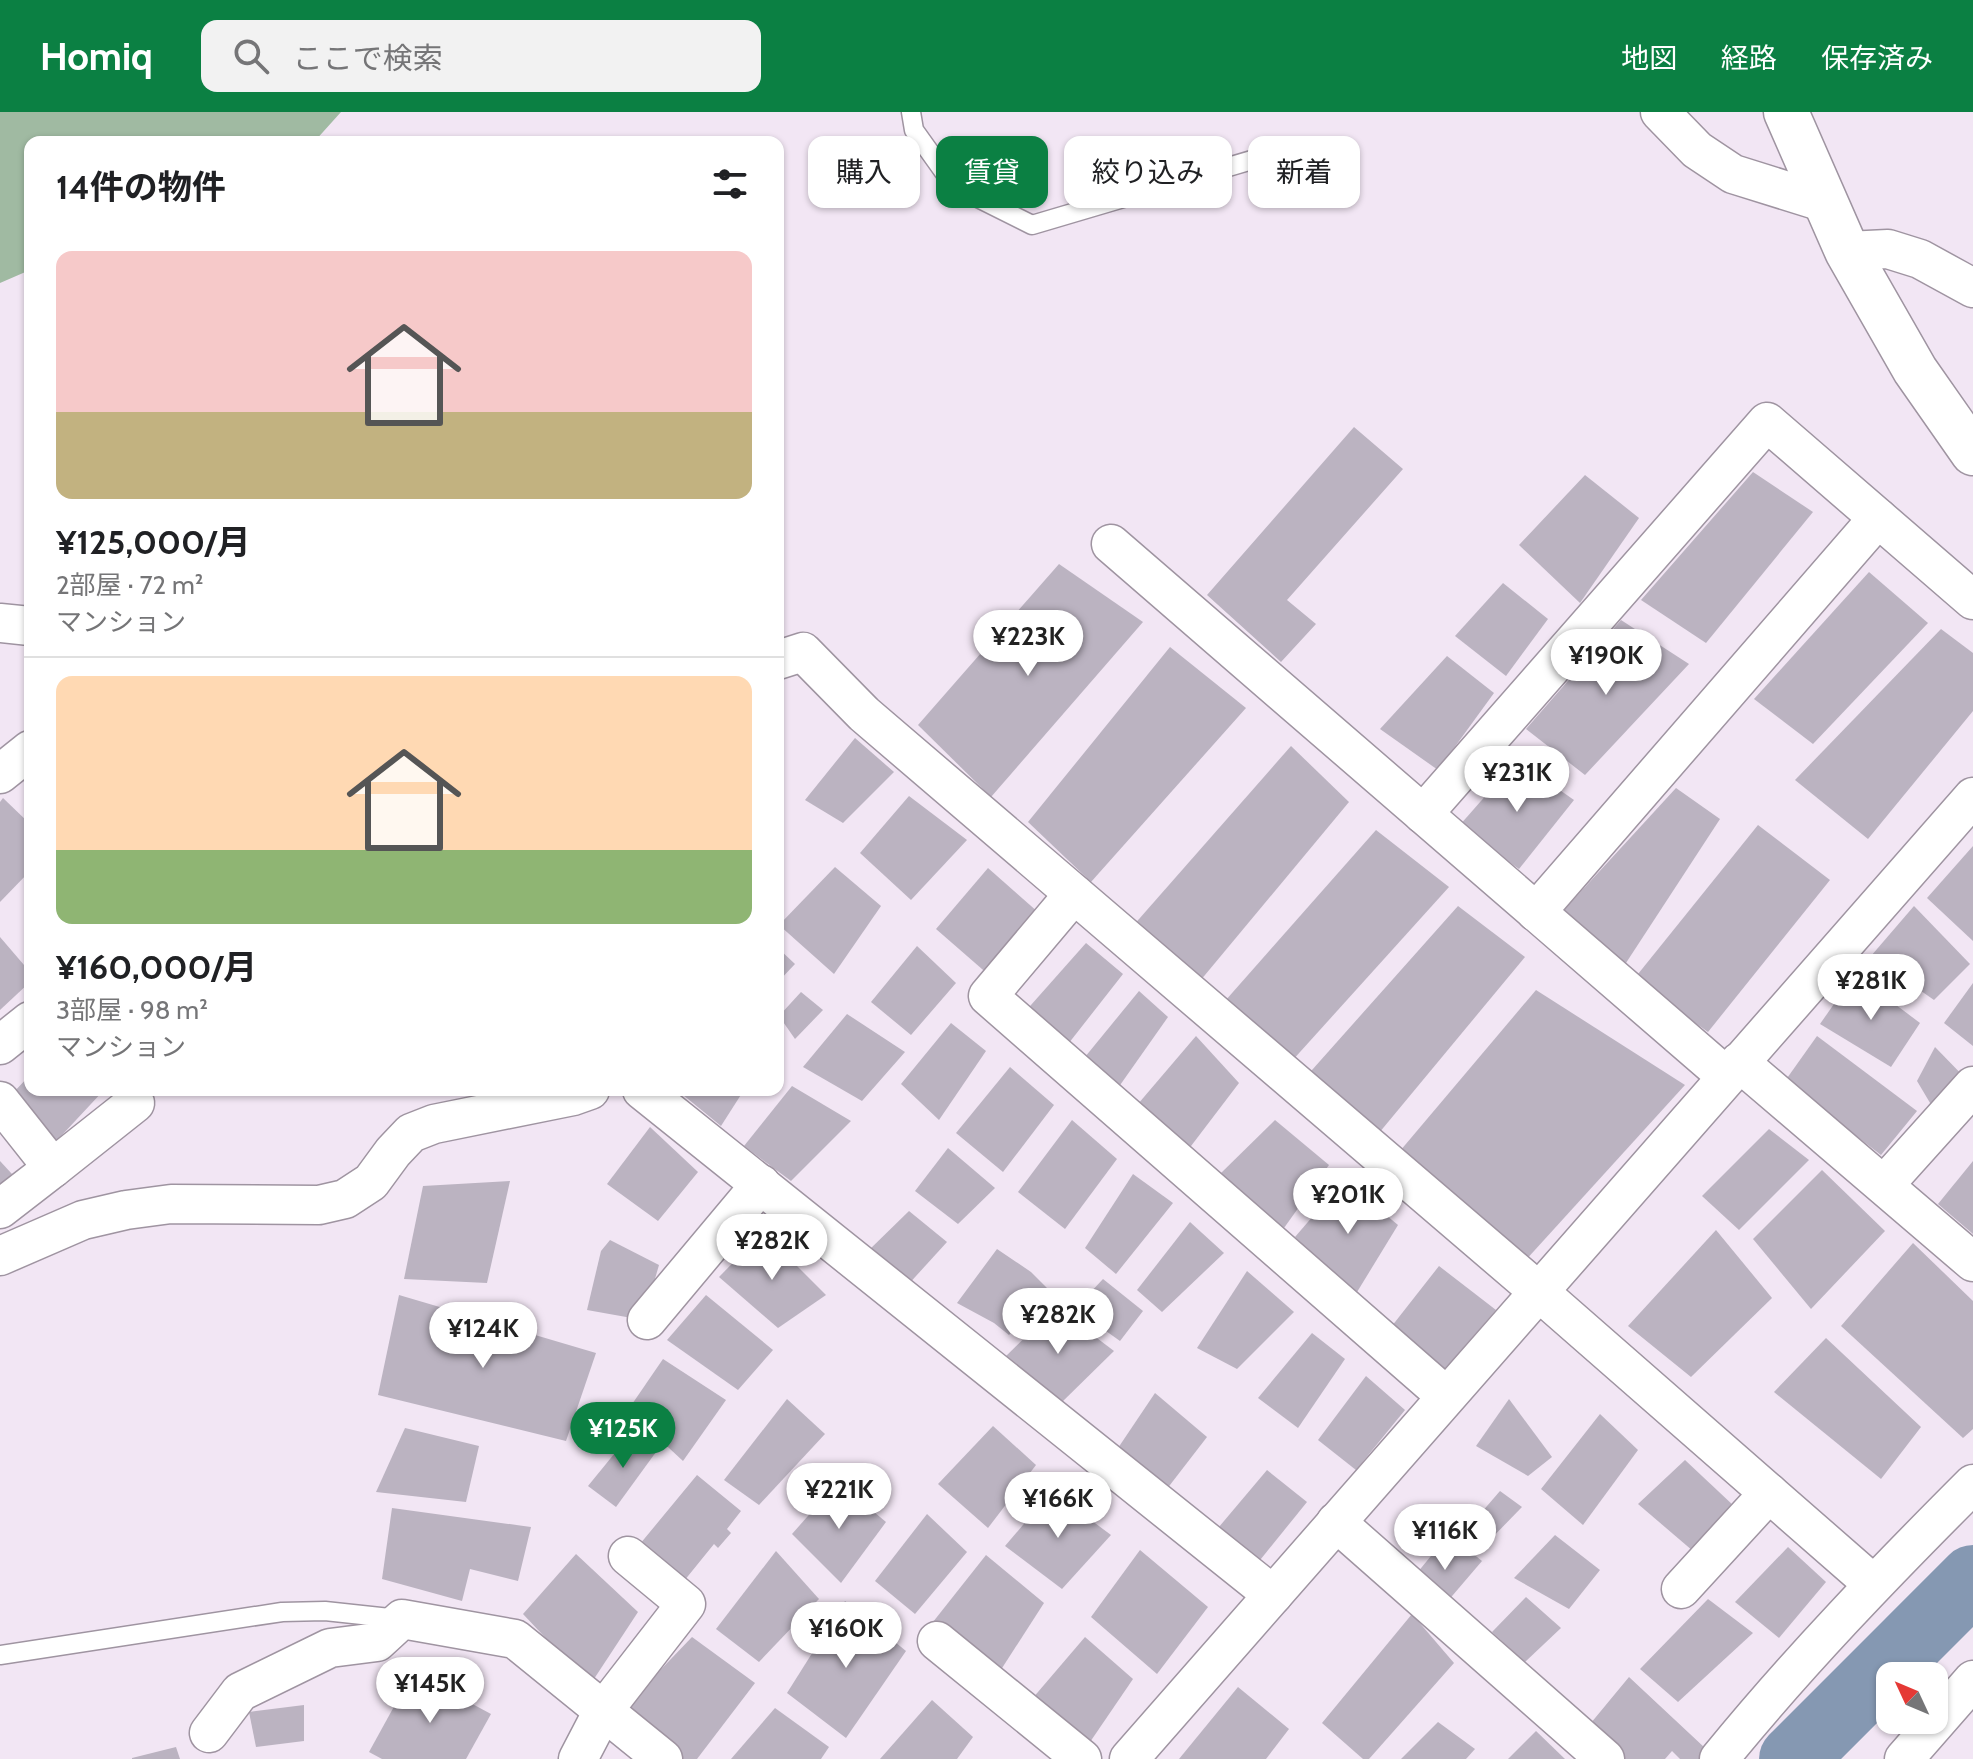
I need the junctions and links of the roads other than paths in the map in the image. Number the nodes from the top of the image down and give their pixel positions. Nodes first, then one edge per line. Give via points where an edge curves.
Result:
1 (911, 112) edge
2 (1660, 112) edge
3 (1786, 112) edge
4 (1248, 161) edge
5 (1826, 203) junction
6 (1847, 251) junction
7 (1973, 288) edge
8 (1973, 453) edge
9 (1878, 518) junction
10 (1111, 544) dead end
11 (1973, 600) edge
12 (0, 623) edge
13 (24, 625) edge
14 (784, 658) edge
15 (24, 755) edge
16 (0, 774) edge
17 (1973, 797) edge
18 (1423, 814) junction
19 (1074, 894) junction
20 (1536, 912) junction
21 (24, 1026) edge
22 (0, 1045) edge
23 (1732, 1069) junction
24 (1973, 1086) edge
25 (573, 1096) edge
26 (650, 1096) edge
27 (0, 1101) edge
28 (135, 1103) dead end
29 (53, 1168) junction
30 (761, 1184) junction
31 (1884, 1185) junction
32 (0, 1209) edge
33 (0, 1256) edge
34 (1973, 1262) edge
35 (1538, 1291) junction
36 (647, 1320) dead end
37 (1446, 1396) junction
38 (1973, 1484) edge
39 (1769, 1493) junction
40 (1336, 1522) junction
41 (628, 1556) dead end
42 (1873, 1584) junction
43 (1681, 1589) dead end
44 (1273, 1595) junction
45 (402, 1619) junction
46 (937, 1641) dead end
47 (0, 1655) edge
48 (1973, 1680) edge
49 (603, 1711) junction
50 (209, 1733) dead end
51 (578, 1759) edge
52 (663, 1759) edge
53 (1082, 1759) edge
54 (1129, 1759) edge
55 (1605, 1759) edge
56 (1719, 1759) edge
57 (1904, 1759) edge

1 - 4 lane via 914,130 954,186 1032,225
2 - 5 street via 1697,150 1733,174
3 - 5 street
5 - 6 street
6 - 7 street via 1888,249 1920,259
6 - 8 street via 1915,370
9 - 11 street
9 - 18 street via 1767,422
9 - 20 street
10 - 18 street
12 - 13 street
14 - 19 street via 803,652 864,714
15 - 16 street
17 - 23 street
18 - 20 street
19 - 35 street
19 - 37 street via 988,996
20 - 23 street
21 - 22 street
23 - 31 street
23 - 35 street
24 - 31 street
25 - 33 street via 411,1133 371,1182 345,1199 319,1205 171,1204 126,1210 83,1220
26 - 30 street
27 - 29 street
28 - 29 street
29 - 32 street
30 - 36 street
30 - 44 street
31 - 34 street
35 - 37 street
35 - 39 street
37 - 40 street
38 - 42 street
39 - 42 street
39 - 43 street
40 - 44 street
40 - 55 street
41 - 49 street via 686,1604
42 - 56 street
44 - 54 street
45 - 47 lane via 282,1612
45 - 49 street via 515,1639
45 - 50 street via 377,1642 330,1648 240,1692
46 - 53 street
48 - 57 street
49 - 51 street
49 - 52 street

